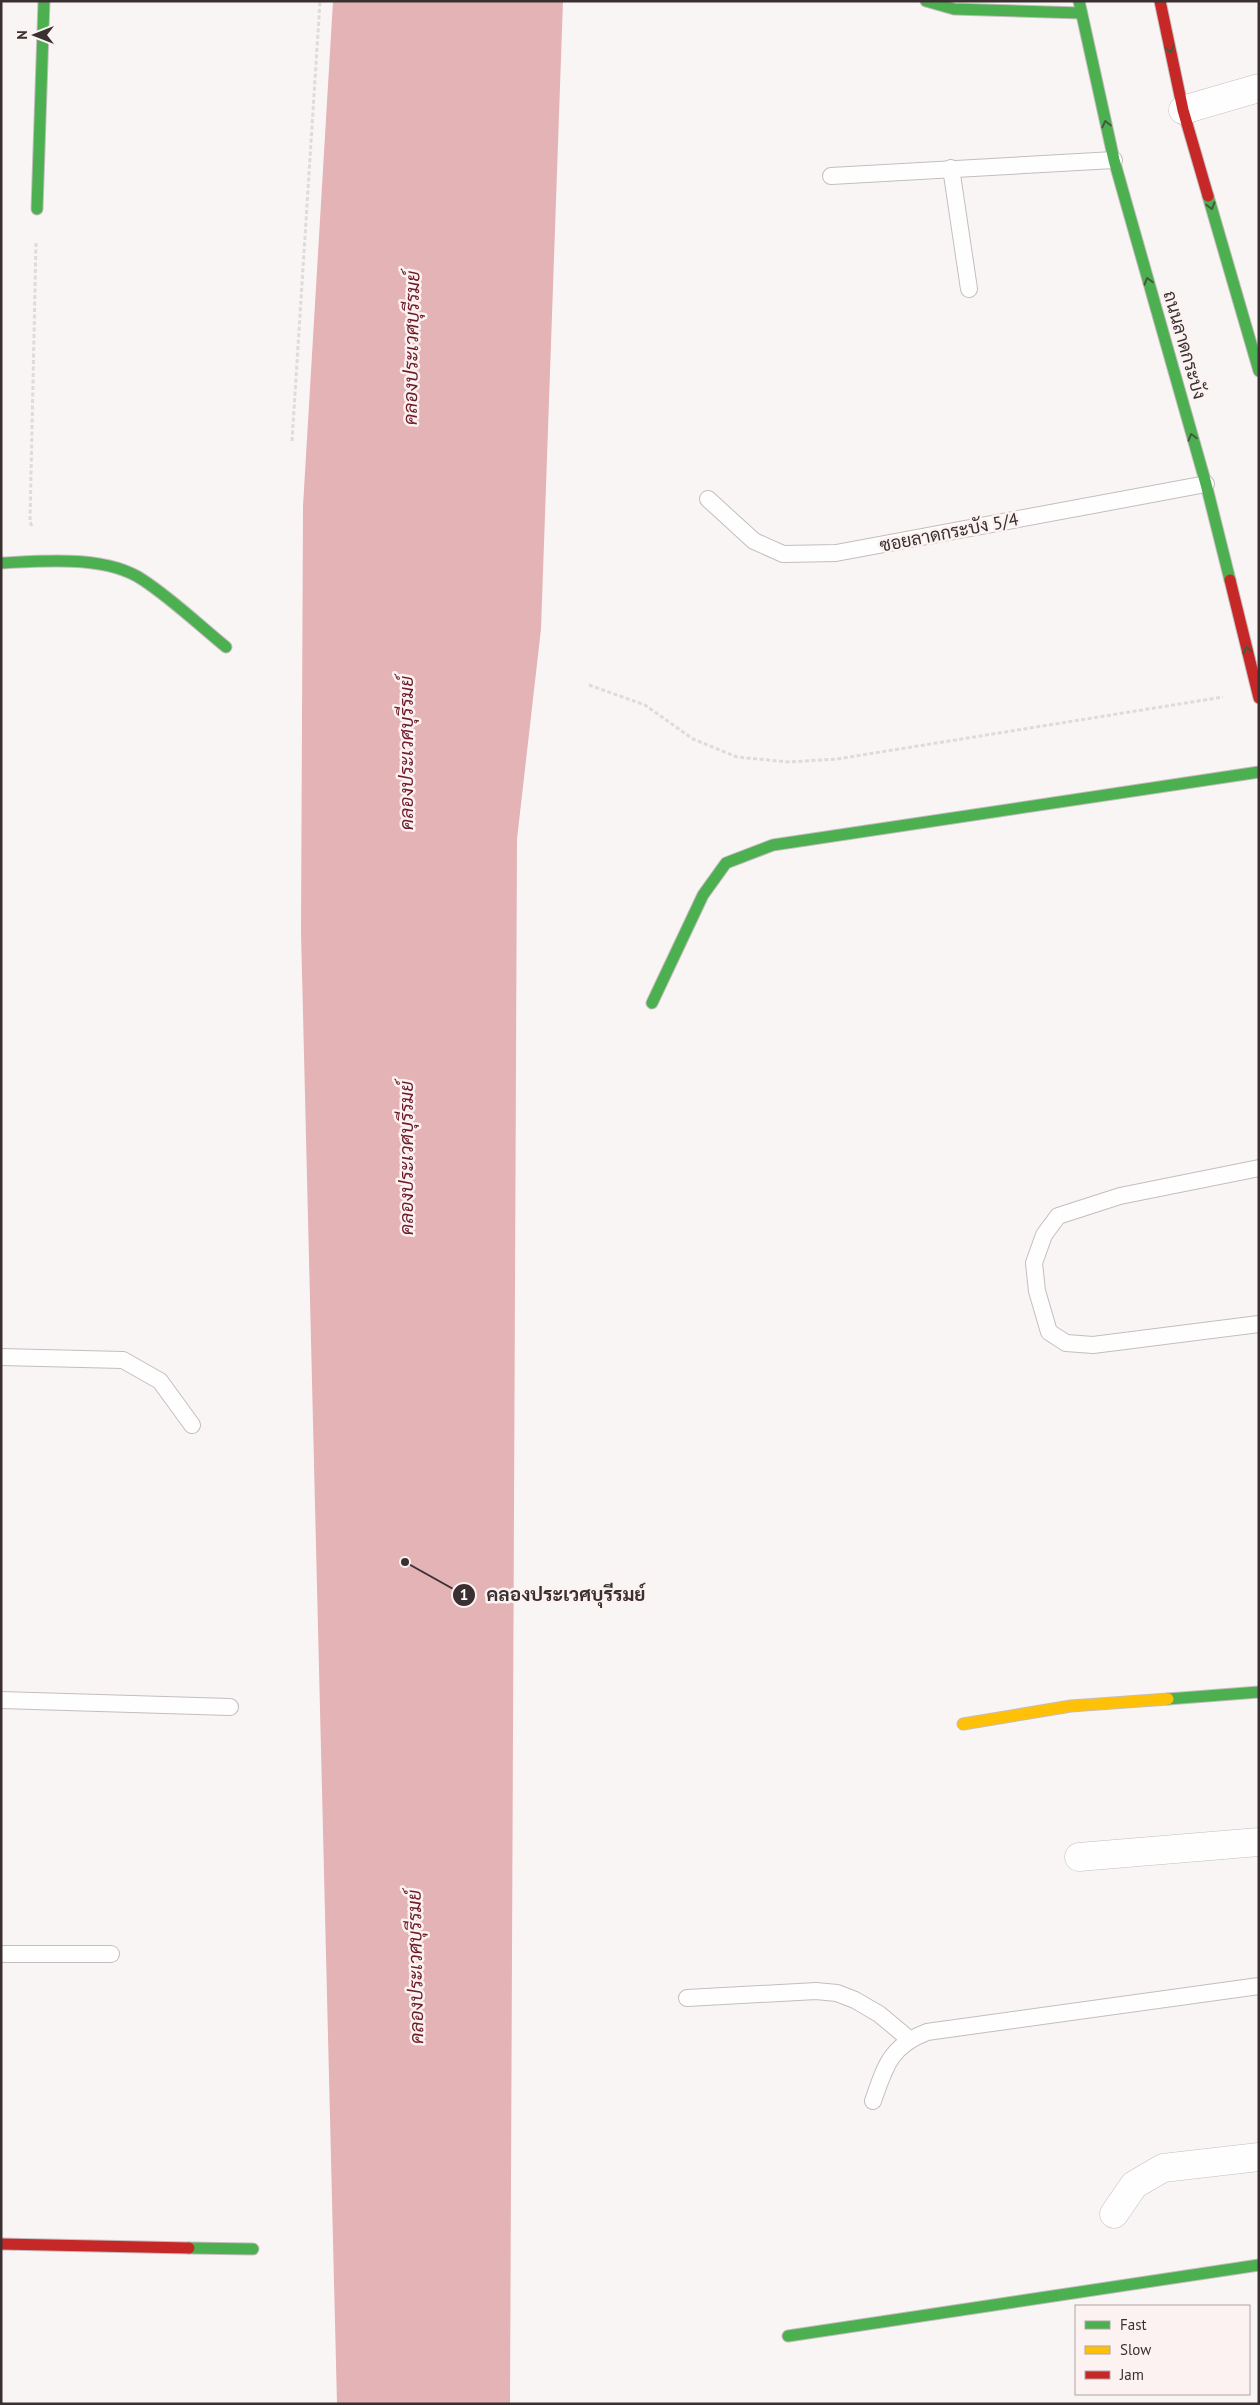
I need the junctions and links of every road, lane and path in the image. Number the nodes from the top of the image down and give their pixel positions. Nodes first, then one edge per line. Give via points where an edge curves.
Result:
1 (44, 1) edge
2 (320, 1) edge
3 (926, 1) edge
4 (1079, 1) edge
5 (1160, 1) edge
6 (1082, 13) junction
7 (1259, 88) edge
8 (1183, 110) junction
9 (1114, 160) junction
10 (952, 168) junction
11 (831, 176) dead end
12 (37, 209) joint
13 (969, 289) dead end
14 (1259, 371) edge
15 (292, 441) dead end
16 (1206, 484) junction
17 (708, 499) dead end
18 (57, 561) junction
19 (1, 563) edge
20 (226, 647) dead end
21 (589, 685) dead end
22 (1258, 694) edge
23 (1259, 772) edge
24 (652, 1003) dead end
25 (1259, 1168) edge
26 (1259, 1324) edge
27 (1, 1357) edge
28 (192, 1425) dead end
29 (1259, 1692) edge
30 (1, 1700) edge
31 (230, 1707) dead end
32 (963, 1724) dead end
33 (1259, 1842) edge
34 (1079, 1857) dead end
35 (1, 1954) edge
36 (111, 1954) dead end
37 (1259, 1986) edge
38 (687, 1998) dead end
39 (910, 2039) junction
40 (873, 2101) dead end
41 (1259, 2157) edge
42 (1114, 2214) dead end
43 (1, 2244) edge
44 (253, 2249) dead end
45 (1259, 2265) edge
46 (788, 2336) dead end

1 - 12 street
2 - 15 path
3 - 6 street via 954,9
4 - 6 street, ถนนลาดกระบัง
5 -> 8 street
9 -> 6 street, ถนนลาดกระบัง
7 - 8 street
8 -> 14 street
9 - 10 lane
16 -> 9 street, ถนนลาดกระบัง
10 - 11 lane
10 - 13 lane
12 - 18 path via 30,522
16 - 17 lane, ซอยลาดกระบัง 5/4 via 836,553 783,554 754,541
22 -> 16 street, ถนนลาดกระบัง
18 - 19 street
18 - 20 street via 116,568 142,579
21 - 22 path via 646,705 693,739 737,757 789,762 837,758
23 - 24 street via 773,845 726,862 703,895
25 - 26 lane via 1120,1196 1058,1216 1044,1236 1034,1263 1037,1291 1049,1332 1066,1343 1093,1345
27 - 28 lane via 123,1360 160,1381
29 - 32 street via 1071,1706
30 - 31 lane
33 - 34 street
35 - 36 lane
37 - 39 lane via 926,2032
38 - 39 lane via 816,1991 837,1993 879,2014
39 - 40 lane via 887,2062
41 - 42 street via 1163,2168 1134,2185
43 - 44 street
45 - 46 street

